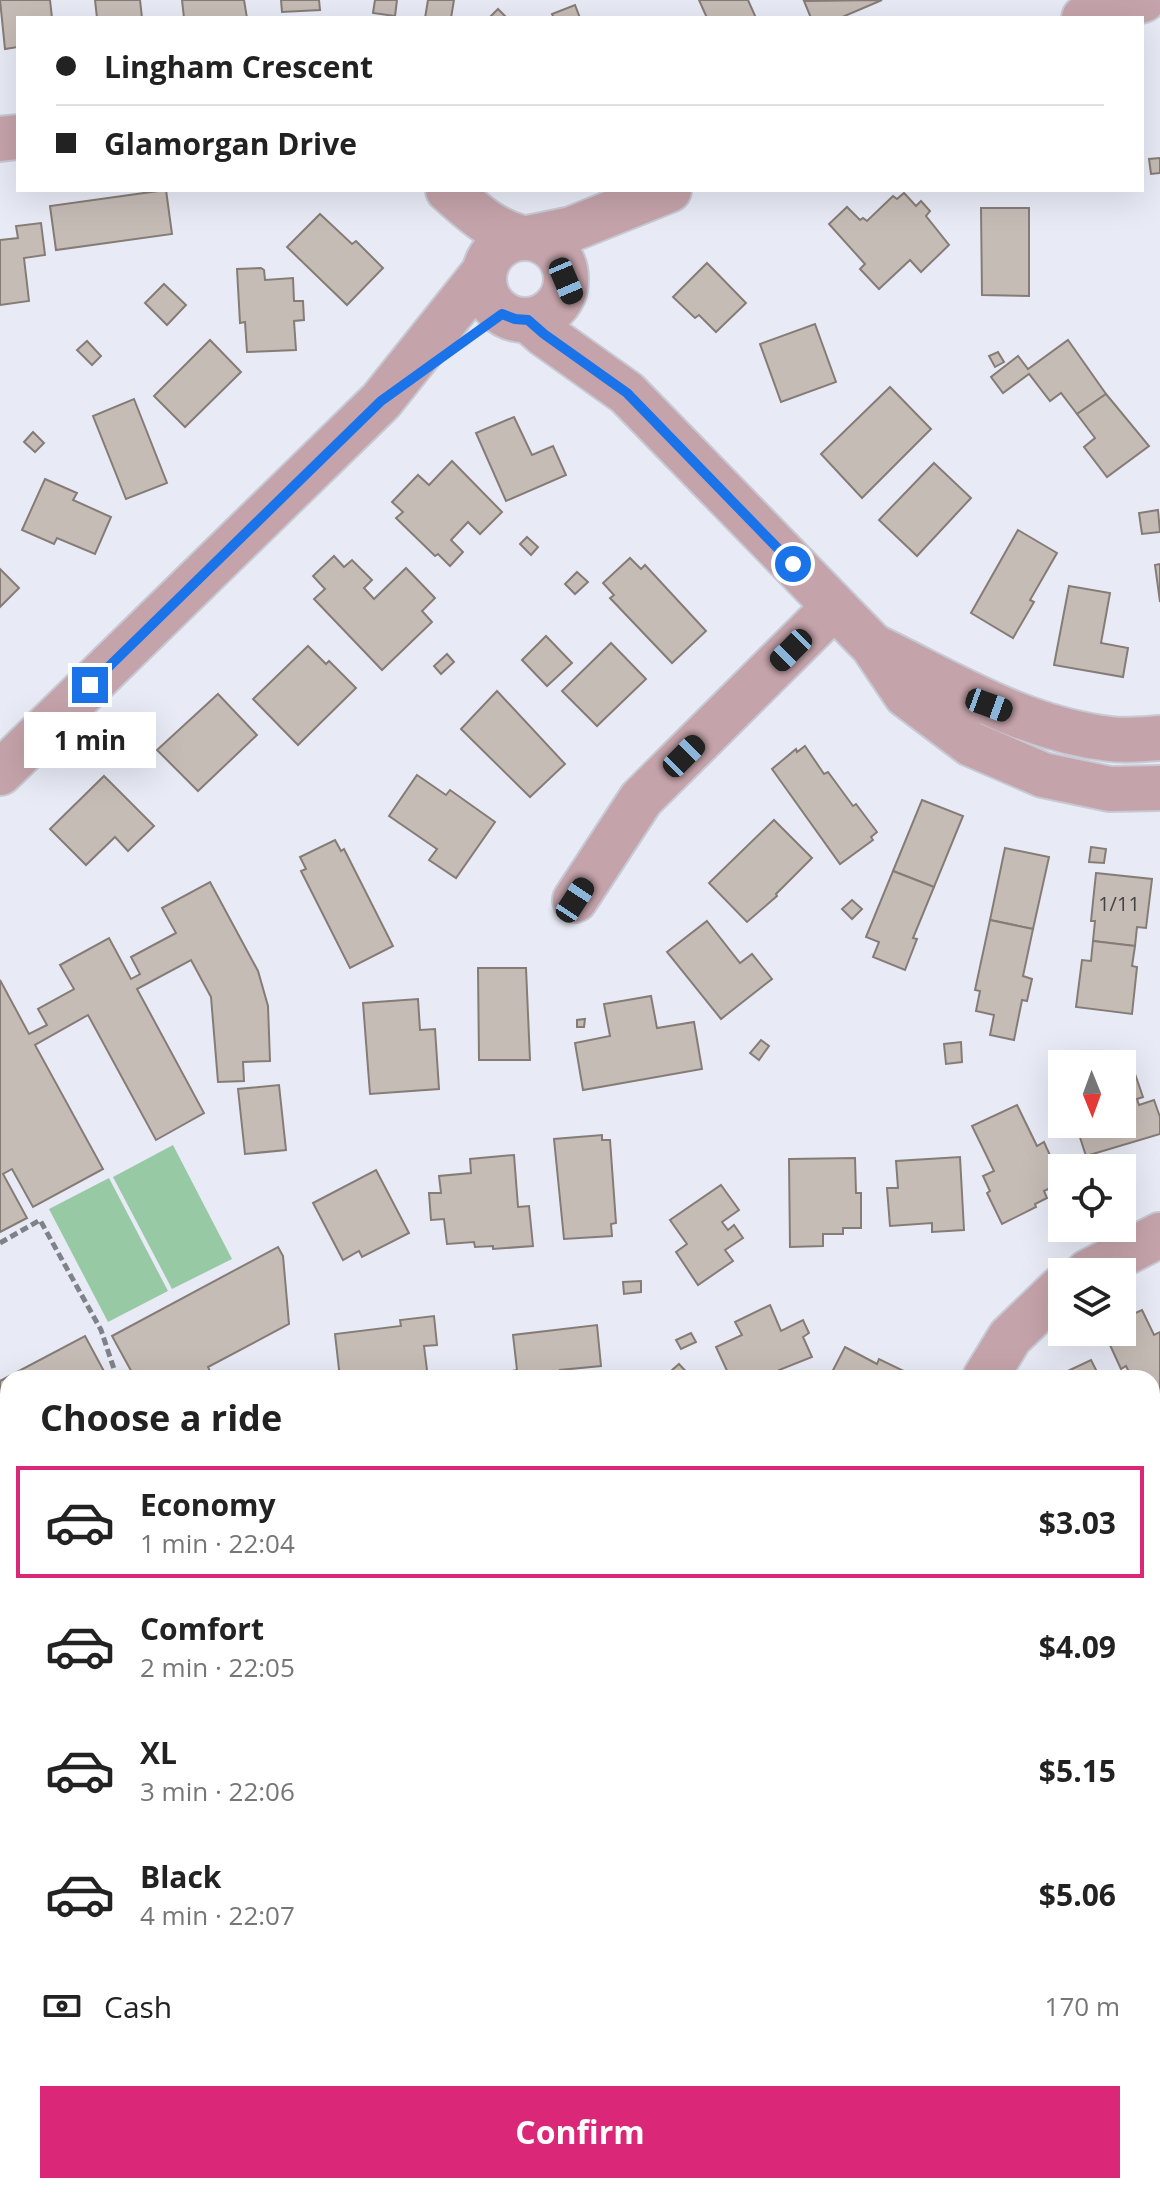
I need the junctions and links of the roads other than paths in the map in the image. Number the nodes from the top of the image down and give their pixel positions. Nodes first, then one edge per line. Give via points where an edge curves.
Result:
1 (1143, 0) edge
2 (1091, 16) edge
3 (448, 192) edge
4 (449, 192) edge
5 (660, 194) edge
6 (525, 238) junction
7 (485, 267) junction
8 (566, 278) junction
9 (515, 317) junction
10 (627, 393) junction
11 (381, 401) junction
12 (834, 607) junction
13 (873, 646) junction
14 (1160, 738) edge
15 (0, 773) edge
16 (1160, 788) edge
17 (575, 900) dead end
18 (1160, 1235) edge
19 (1111, 1258) edge
20 (1048, 1300) edge
21 (990, 1370) edge

1 - 2 street
3 - 7 street via 483,247
4 - 6 street via 498,230
5 - 6 street via 572,229
5 - 8 street via 609,224 573,262
6 - 7 street via 501,245
6 - 8 street via 554,249
7 - 9 street via 493,306
7 - 11 street
8 - 9 street via 552,310
8 - 10 street via 589,331
9 - 10 street
9 - 11 street
10 - 12 street
11 - 15 street
12 - 13 street
12 - 17 street via 641,799
13 - 14 street via 989,705 1051,728 1113,740
13 - 16 street via 906,695 971,744 1043,775 1110,789
18 - 19 street
20 - 21 street via 1010,1337

